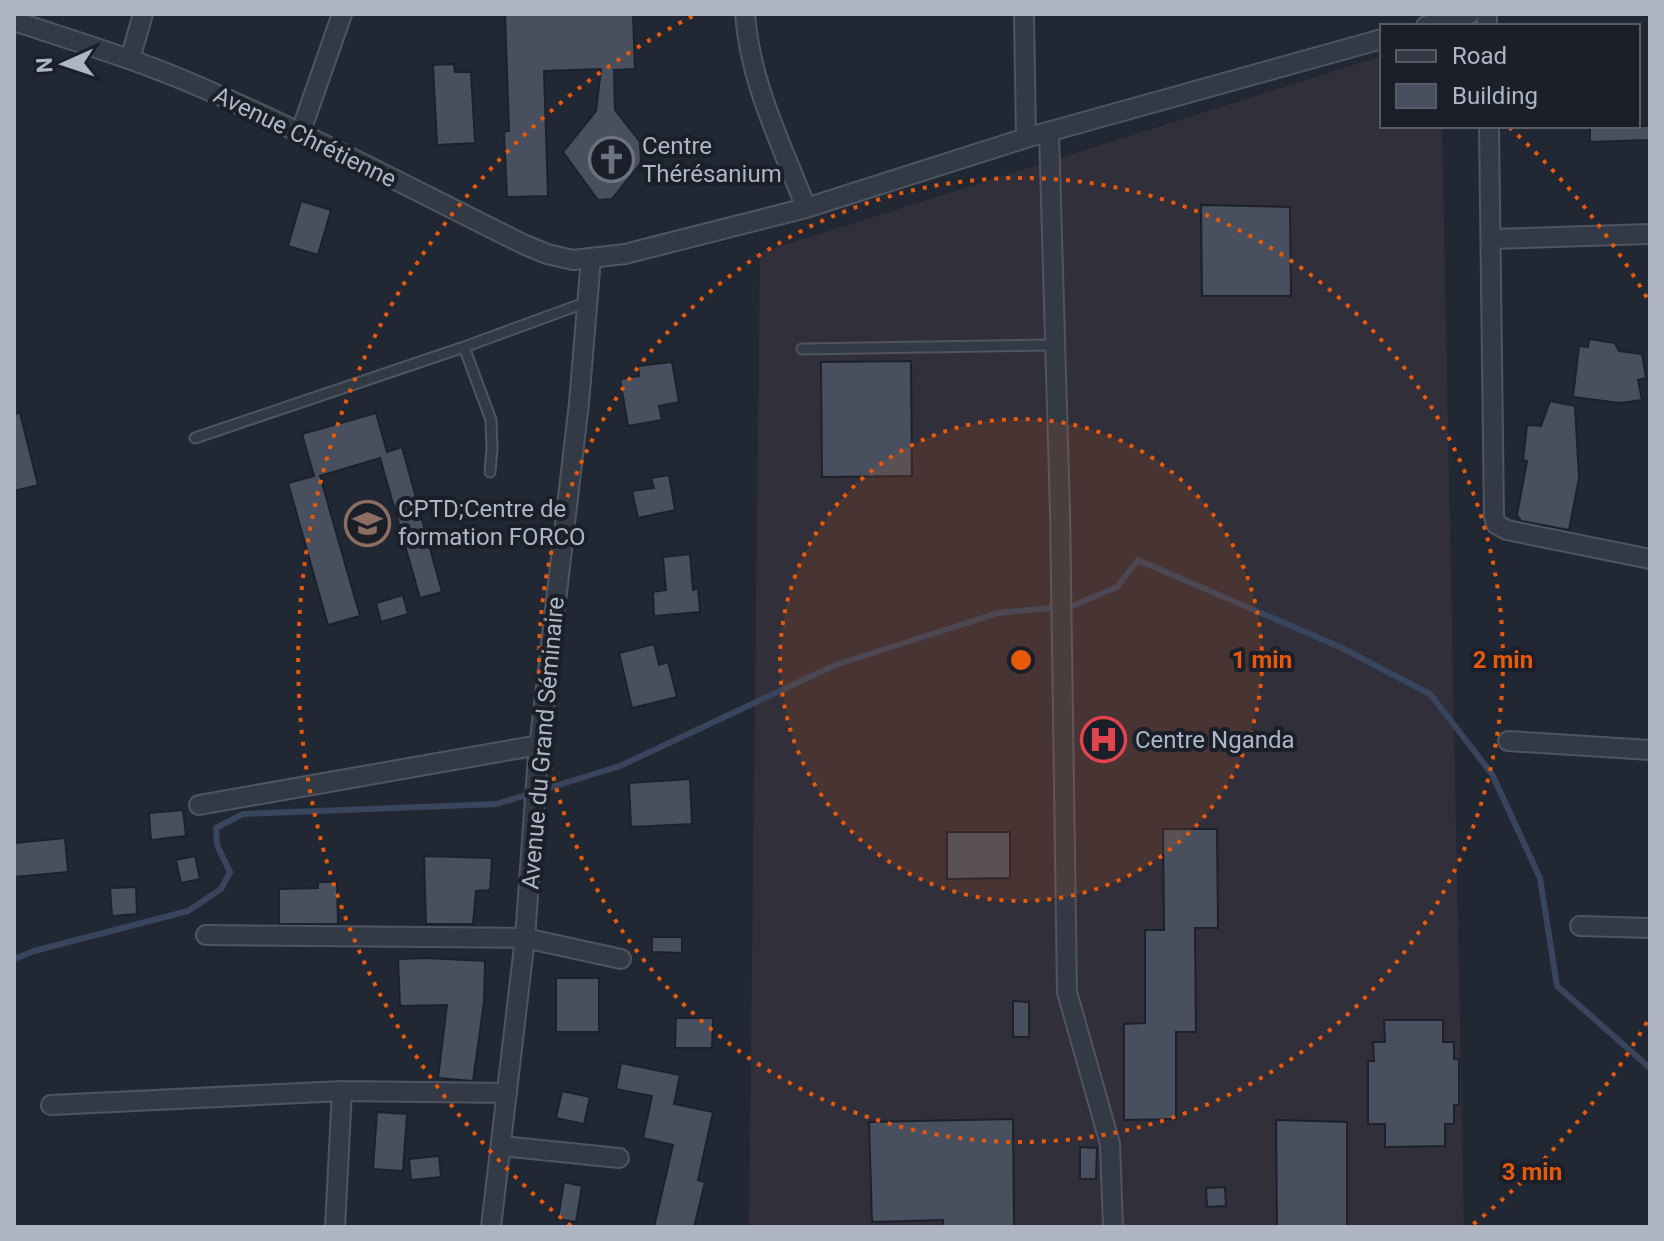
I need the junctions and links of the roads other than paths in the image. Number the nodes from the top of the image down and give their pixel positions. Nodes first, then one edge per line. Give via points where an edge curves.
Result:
1 (143, 14) edge
2 (342, 14) edge
3 (745, 14) edge
4 (1024, 14) edge
5 (1469, 14) edge
6 (14, 21) edge
7 (1433, 24) edge
8 (1380, 40) edge
9 (130, 59) junction
10 (1489, 128) edge
11 (1049, 132) junction
12 (300, 134) junction
13 (1026, 138) junction
14 (806, 208) junction
15 (1650, 234) edge
16 (1491, 239) junction
17 (591, 258) junction
18 (587, 302) junction
19 (1055, 345) junction
20 (464, 347) junction
21 (802, 349) dead end
22 (195, 438) dead end
23 (490, 472) dead end
24 (1650, 559) edge
25 (1508, 741) dead end
26 (539, 750) junction
27 (1650, 750) edge
28 (199, 805) dead end
29 (1580, 926) dead end
30 (1650, 928) edge
31 (206, 935) dead end
32 (525, 938) junction
33 (621, 959) dead end
34 (342, 1091) junction
35 (507, 1093) junction
36 (51, 1105) dead end
37 (502, 1146) junction
38 (619, 1158) dead end
39 (335, 1227) edge
40 (491, 1227) edge
41 (1113, 1227) edge

1 - 9 street
2 - 12 street
3 - 14 street via 757,83
4 - 13 street
5 - 7 street
6 - 9 street, Avenue Chrétienne
8 - 11 street, Avenue Chrétienne
9 - 12 street, Avenue Chrétienne
10 - 16 street
11 - 13 street, Avenue Chrétienne
11 - 19 street
12 - 17 street, Avenue Chrétienne via 523,244 573,260
13 - 14 street, Avenue Chrétienne
14 - 17 street, Avenue Chrétienne
15 - 16 street
16 - 24 street via 1496,524
17 - 18 street, Avenue du Grand Séminaire
18 - 20 lane
18 - 26 street, Avenue du Grand Séminaire
19 - 21 lane
19 - 41 street via 1067,992 1110,1144
20 - 22 lane
20 - 23 lane via 491,420
25 - 27 street
26 - 28 street
26 - 32 street, Avenue du Grand Séminaire
29 - 30 street
31 - 32 street
32 - 33 street
32 - 35 street, Avenue du Grand Séminaire
34 - 35 street
34 - 36 street
34 - 39 street
35 - 37 street, Avenue du Grand Séminaire
37 - 38 street
37 - 40 street, Avenue du Grand Séminaire

